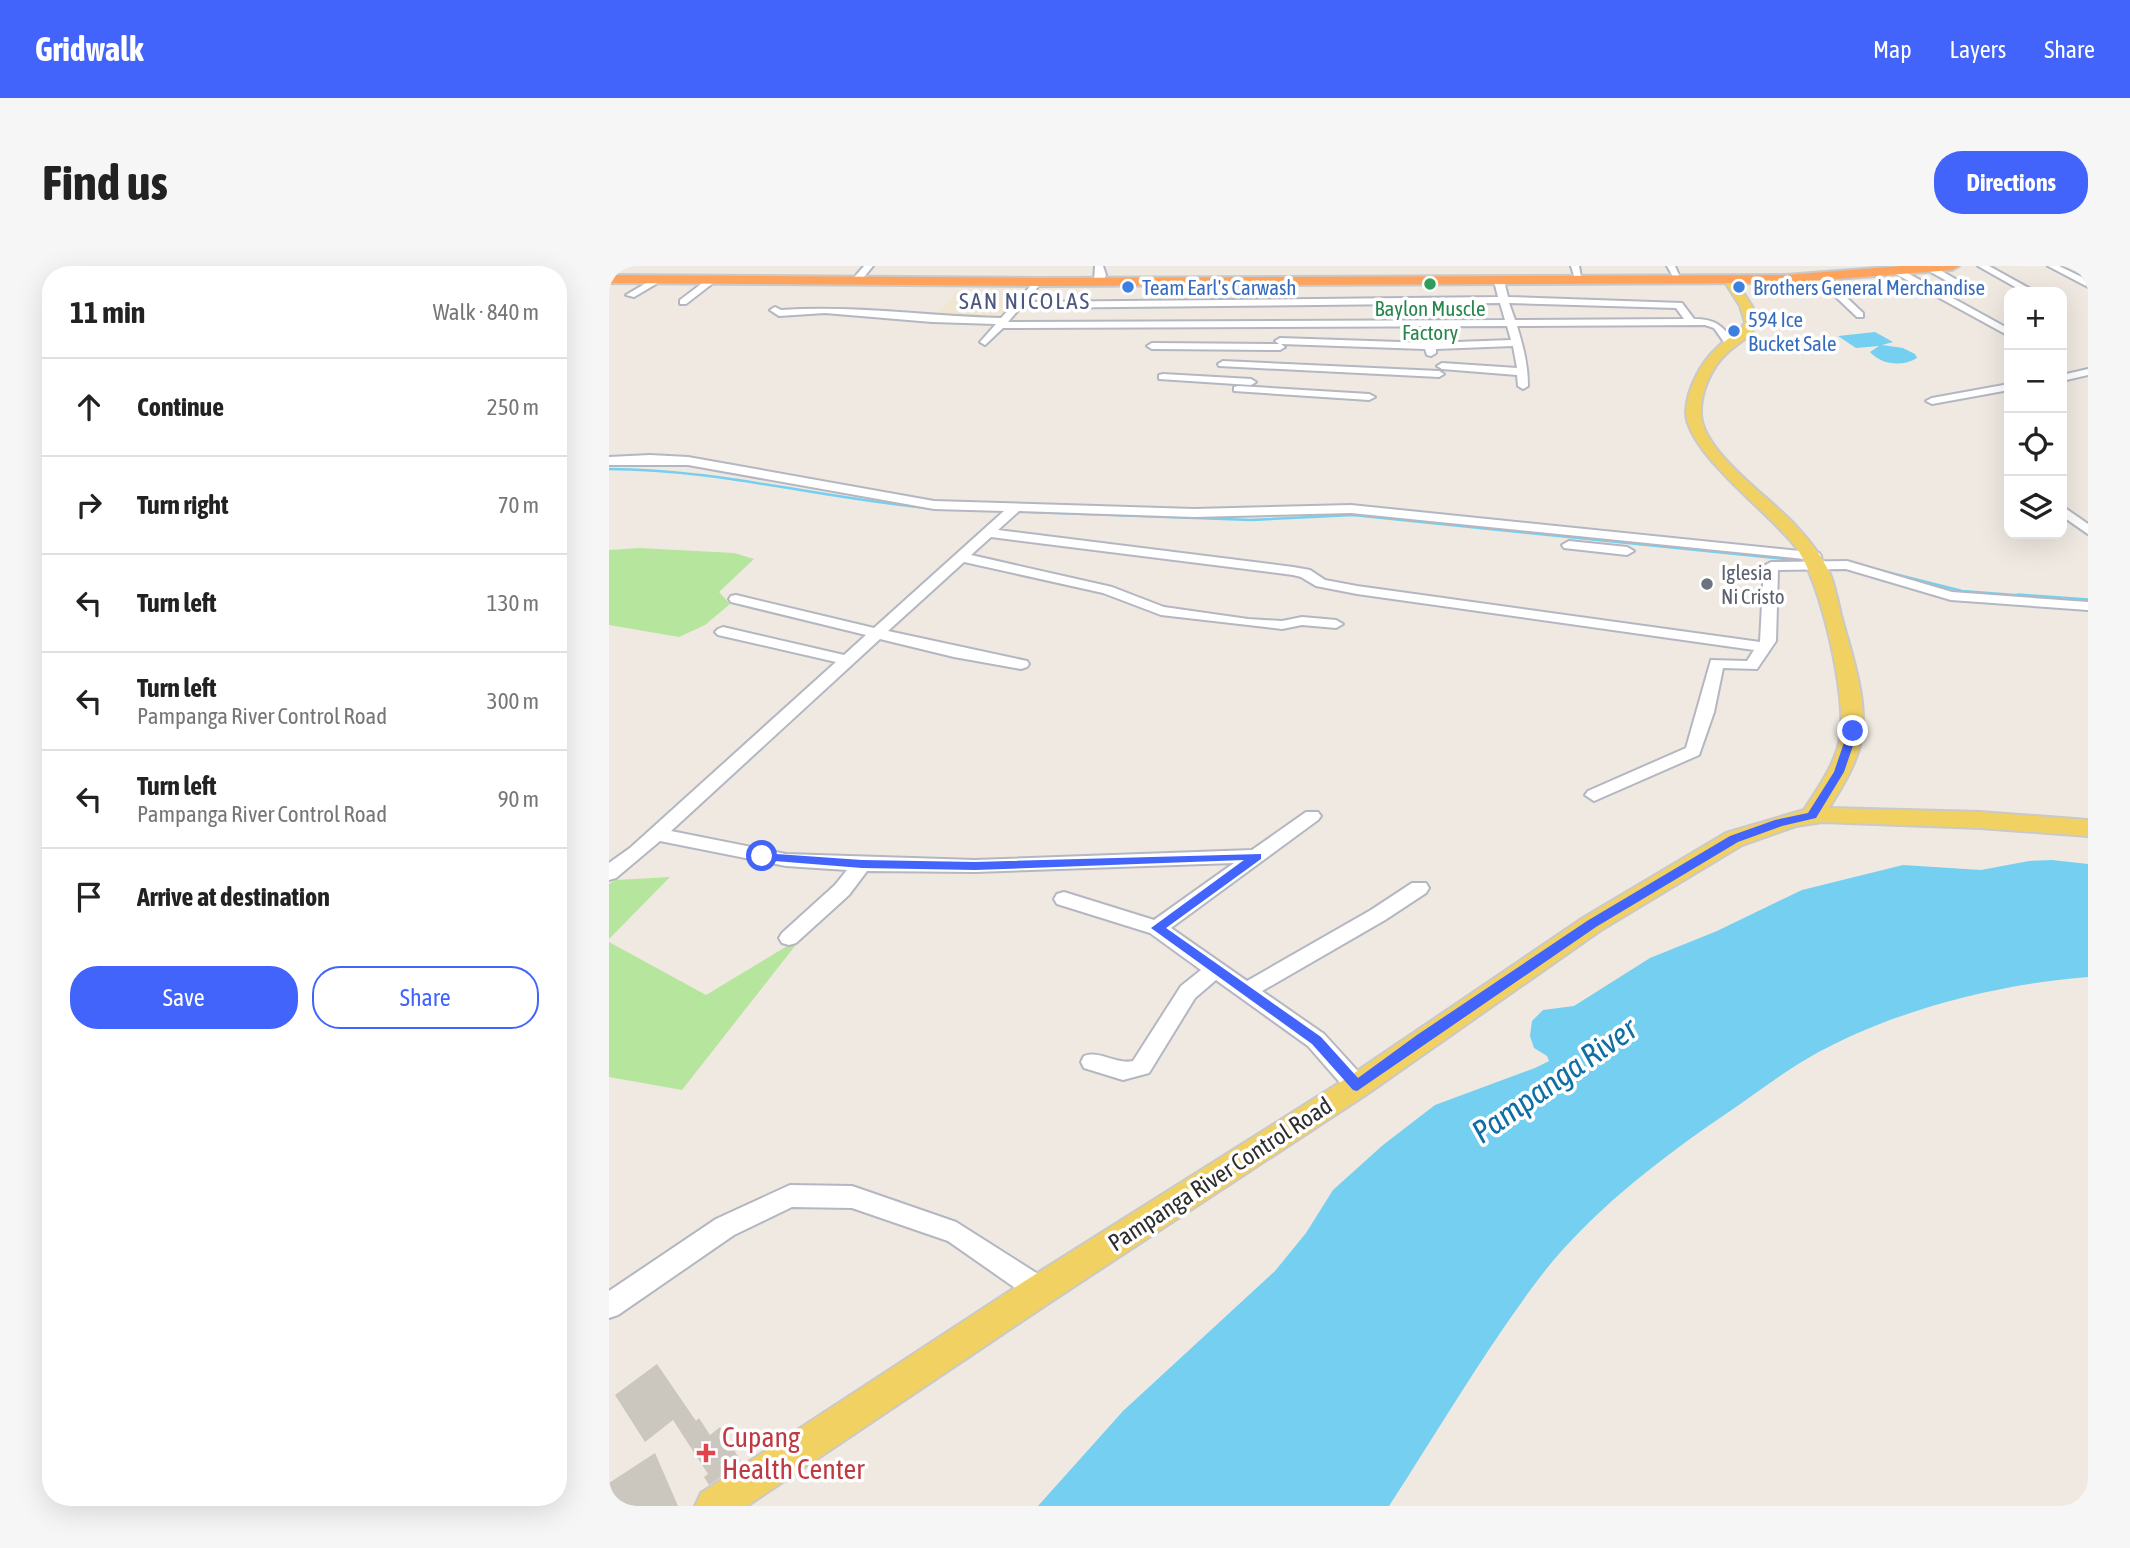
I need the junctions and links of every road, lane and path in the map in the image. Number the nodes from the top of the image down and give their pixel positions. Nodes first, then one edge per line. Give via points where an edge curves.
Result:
1 (869, 266) edge
2 (1099, 266) edge
3 (1575, 266) edge
4 (1671, 266) edge
5 (1952, 266) edge
6 (1982, 266) edge
7 (2052, 266) edge
8 (1930, 268) junction
9 (1897, 271) junction
10 (1821, 278) junction
11 (609, 279) edge
12 (658, 279) junction
13 (1729, 279) junction
14 (712, 280) junction
15 (1579, 280) junction
16 (1679, 280) junction
17 (856, 281) junction
18 (1285, 281) junction
19 (1499, 281) junction
20 (1037, 282) junction
21 (1099, 282) junction
22 (1959, 284) dead end
23 (2088, 284) edge
24 (2022, 287) edge
25 (631, 295) dead end
26 (830, 297) dead end
27 (1503, 300) junction
28 (683, 302) dead end
29 (1283, 302) junction
30 (1017, 304) junction
31 (775, 310) dead end
32 (817, 310) junction
33 (1860, 315) dead end
34 (1690, 321) junction
35 (1509, 322) junction
36 (1002, 323) junction
37 (1281, 323) junction
38 (2004, 331) edge
39 (985, 342) dead end
40 (1519, 343) junction
41 (1731, 343) junction
42 (1280, 344) junction
43 (1152, 346) dead end
44 (1223, 364) dead end
45 (1277, 366) junction
46 (1523, 372) junction
47 (2088, 372) edge
48 (1163, 377) dead end
49 (2067, 377) edge
50 (1523, 386) dead end
51 (2004, 388) edge
52 (1238, 389) dead end
53 (1268, 391) junction
54 (1369, 397) dead end
55 (1932, 401) dead end
56 (609, 461) edge
57 (1012, 512) junction
58 (2067, 514) edge
59 (1509, 528) junction
60 (2088, 530) edge
61 (988, 533) junction
62 (1627, 551) dead end
63 (959, 557) junction
64 (1815, 561) junction
65 (736, 599) dead end
66 (2088, 606) edge
67 (1336, 624) dead end
68 (723, 632) dead end
69 (875, 633) junction
70 (1763, 647) junction
71 (847, 660) junction
72 (1021, 664) dead end
73 (1594, 796) dead end
74 (1312, 816) dead end
75 (1812, 816) junction
76 (2088, 828) edge
77 (655, 834) junction
78 (1257, 856) junction
79 (862, 864) junction
80 (609, 873) edge
81 (1419, 888) dead end
82 (1064, 899) dead end
83 (1157, 928) junction
84 (789, 938) dead end
85 (1217, 968) junction
86 (1246, 991) junction
87 (1092, 1062) dead end
88 (1357, 1086) junction
89 (1040, 1290) junction
90 (609, 1306) edge
91 (714, 1506) edge

1 - 17 street
2 - 21 street
3 - 15 street
4 - 16 street
5 - 8 highway
6 - 24 street
7 - 23 street
8 - 9 highway
8 - 22 street
9 - 10 highway
9 - 38 street
10 - 13 highway
10 - 33 street
11 - 12 highway
12 - 14 highway
12 - 25 street
13 - 16 highway
13 - 41 main road via 1751,324
14 - 17 highway
14 - 28 street
15 - 16 highway
15 - 19 highway
17 - 20 highway
18 - 19 highway
18 - 21 highway
18 - 29 street
19 - 27 street
20 - 21 highway
20 - 30 street
26 - 32 street
27 - 29 street
27 - 34 street via 1679,305
27 - 35 street
29 - 30 street
29 - 37 street
30 - 36 street
31 - 32 street
32 - 36 street
34 - 35 street
34 - 41 street via 1715,324
35 - 37 street
35 - 40 street
36 - 37 street
36 - 39 street
37 - 42 street
40 - 42 street via 1430,350
40 - 46 street
41 - 64 main road via 1712,363 1696,394 1694,419 1705,443 1800,539
42 - 43 street
42 - 45 street
44 - 45 street
45 - 46 street
45 - 53 street
46 - 50 street
47 - 49 street
48 - 53 street
51 - 55 street
52 - 53 street
53 - 54 street
56 - 57 street via 688,461 908,502
57 - 59 street via 1351,509
57 - 61 street
58 - 60 street
59 - 62 street via 1510,538
59 - 64 street
61 - 63 street
61 - 70 street via 1293,571 1321,583 1357,590
63 - 67 street via 1107,590 1161,611 1248,623
63 - 69 street
64 - 66 street via 1847,565 1951,596
64 - 70 street via 1772,566 1768,640
64 - 75 main road via 1852,707 1853,731 1839,772
65 - 69 street
68 - 71 street
69 - 71 street
69 - 72 street
70 - 73 street via 1751,666 1716,663 1693,751
71 - 77 street
74 - 78 street
75 - 76 main road, Pampanga River Control Road
75 - 88 main road, Pampanga River Control Road via 1734,839 1592,924
77 - 79 street via 786,860
77 - 80 street
78 - 79 street via 975,866
78 - 83 street
79 - 84 street via 842,890
81 - 86 street
82 - 83 street
83 - 85 street
85 - 86 street
85 - 87 street via 1188,992 1141,1067 1133,1073
86 - 88 street via 1316,1040
88 - 89 main road, Pampanga River Control Road
89 - 90 street via 956,1233 852,1197 790,1196 725,1227
89 - 91 main road, Pampanga River Control Road

